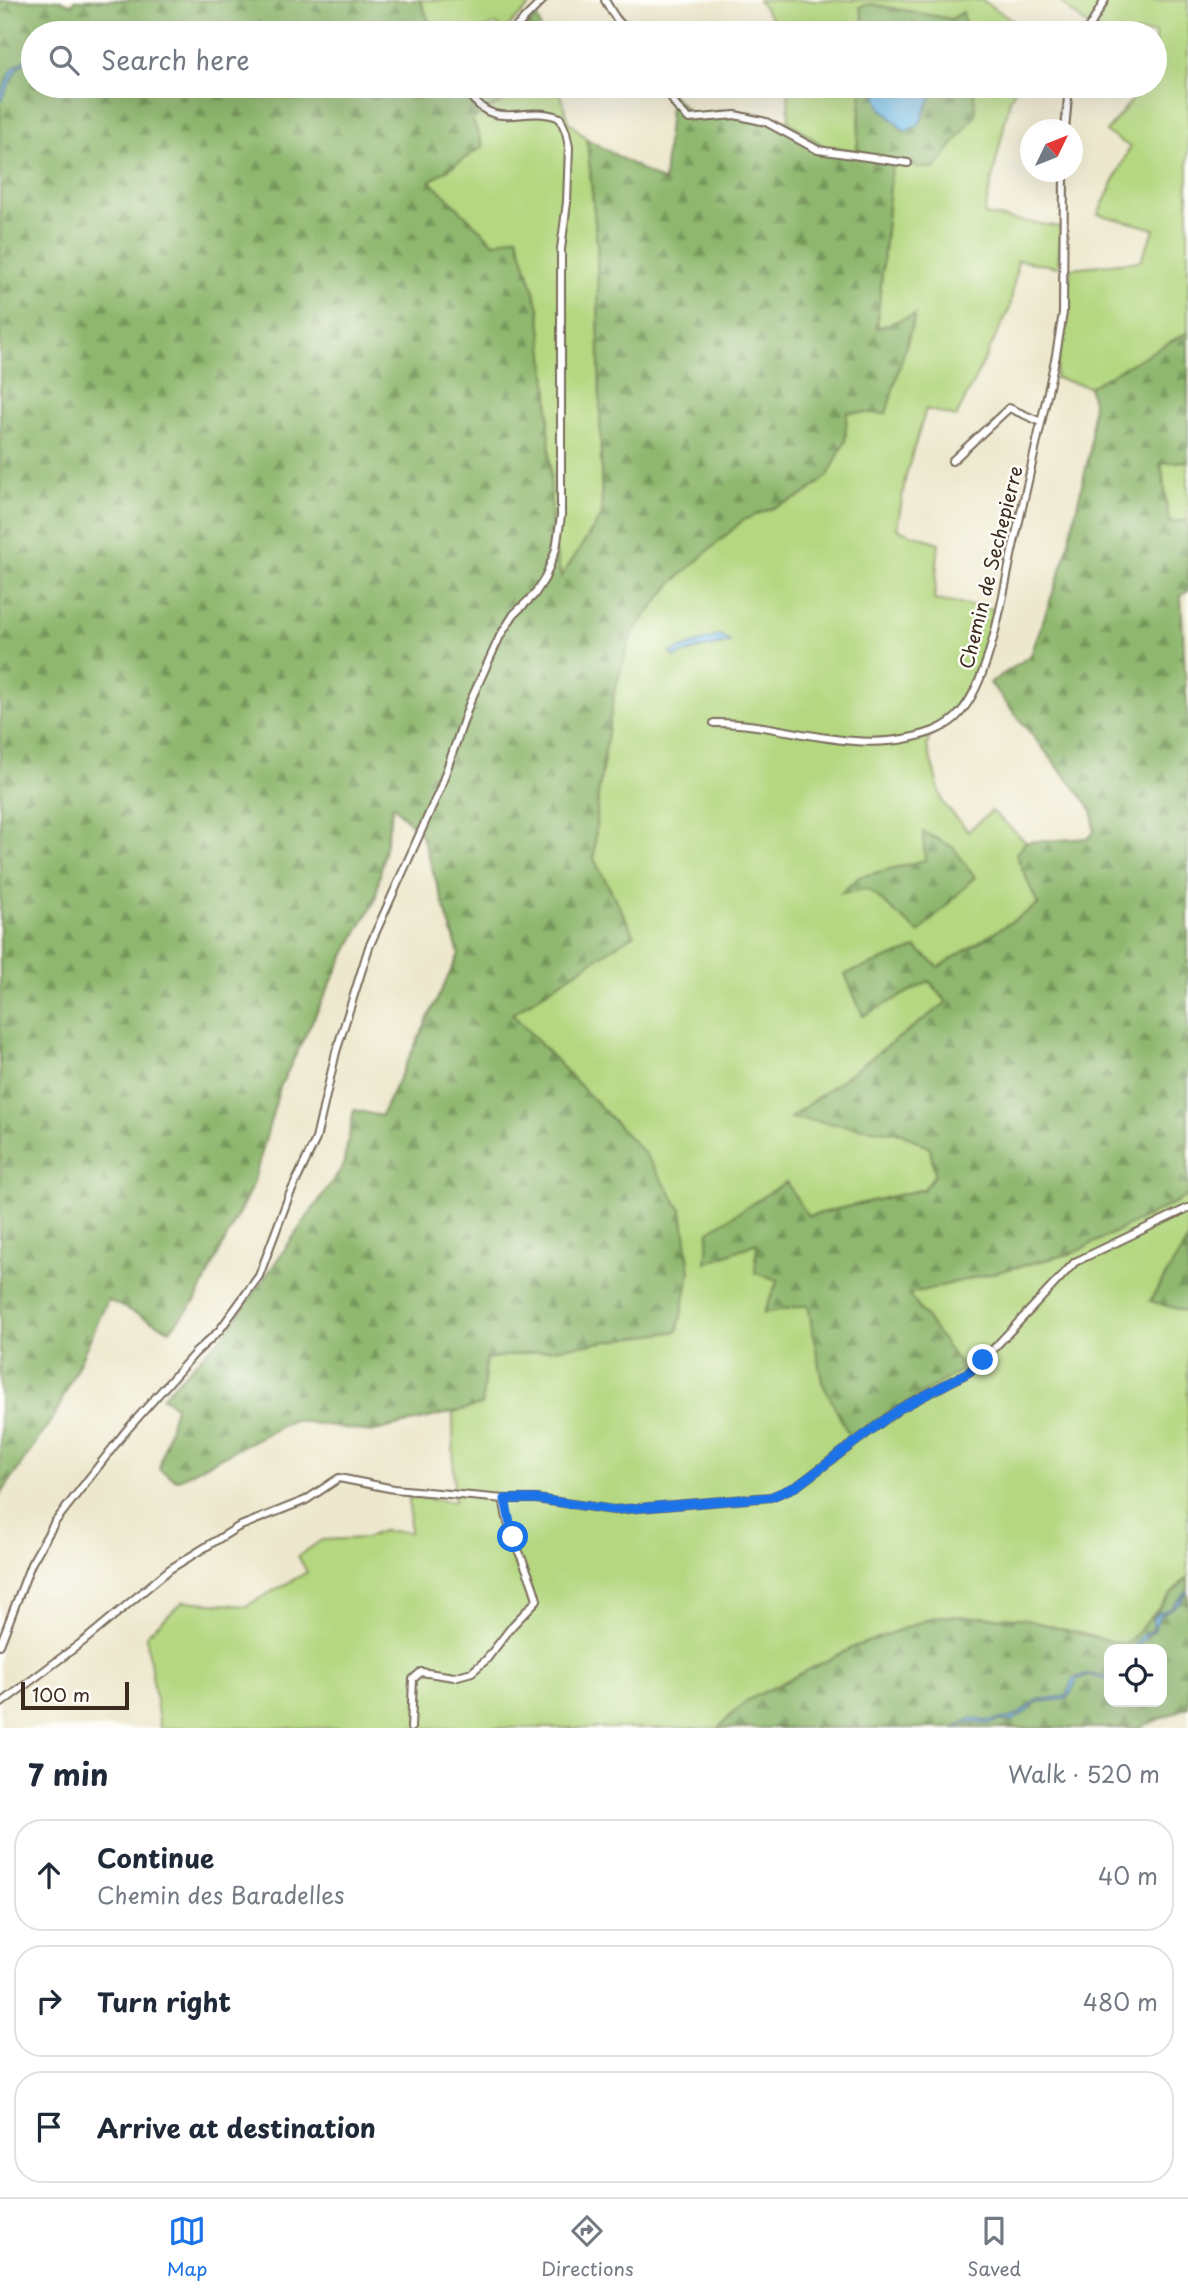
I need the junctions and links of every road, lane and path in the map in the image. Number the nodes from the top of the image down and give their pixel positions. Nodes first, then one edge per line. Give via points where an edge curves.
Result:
1 (543, 0) edge
2 (605, 0) edge
3 (1105, 0) edge
4 (522, 21) edge
5 (617, 21) edge
6 (1093, 21) edge
7 (472, 98) edge
8 (672, 98) edge
9 (1068, 98) edge
10 (1066, 119) edge
11 (908, 163) dead end
12 (1064, 182) edge
13 (1041, 422) junction
14 (952, 461) dead end
15 (714, 723) dead end
16 (1188, 1208) edge
17 (505, 1499) junction
18 (0, 1645) edge
19 (0, 1704) edge
20 (411, 1728) edge

1 - 4 street
2 - 5 street
3 - 6 street
7 - 18 street via 494,116 550,114 560,118 569,147 561,249 561,516 556,549 545,578 500,636 470,702 440,789 369,947 336,1052 316,1139 259,1276 219,1331 158,1394 55,1522 31,1564
8 - 11 street via 689,119 735,115 766,122 818,150
9 - 10 street
12 - 13 street, Chemin de Sechepierre via 1063,313
13 - 14 street via 1009,408
13 - 15 street, Chemin de Sechepierre via 998,617 981,678 960,713 927,734 865,743 737,722
16 - 17 street via 1075,1262 969,1372 899,1409 797,1486 771,1497 614,1510
17 - 19 street via 394,1489 339,1478 306,1500 238,1527 170,1569
17 - 20 street via 513,1537 537,1600 472,1672 454,1677 421,1672 413,1679

